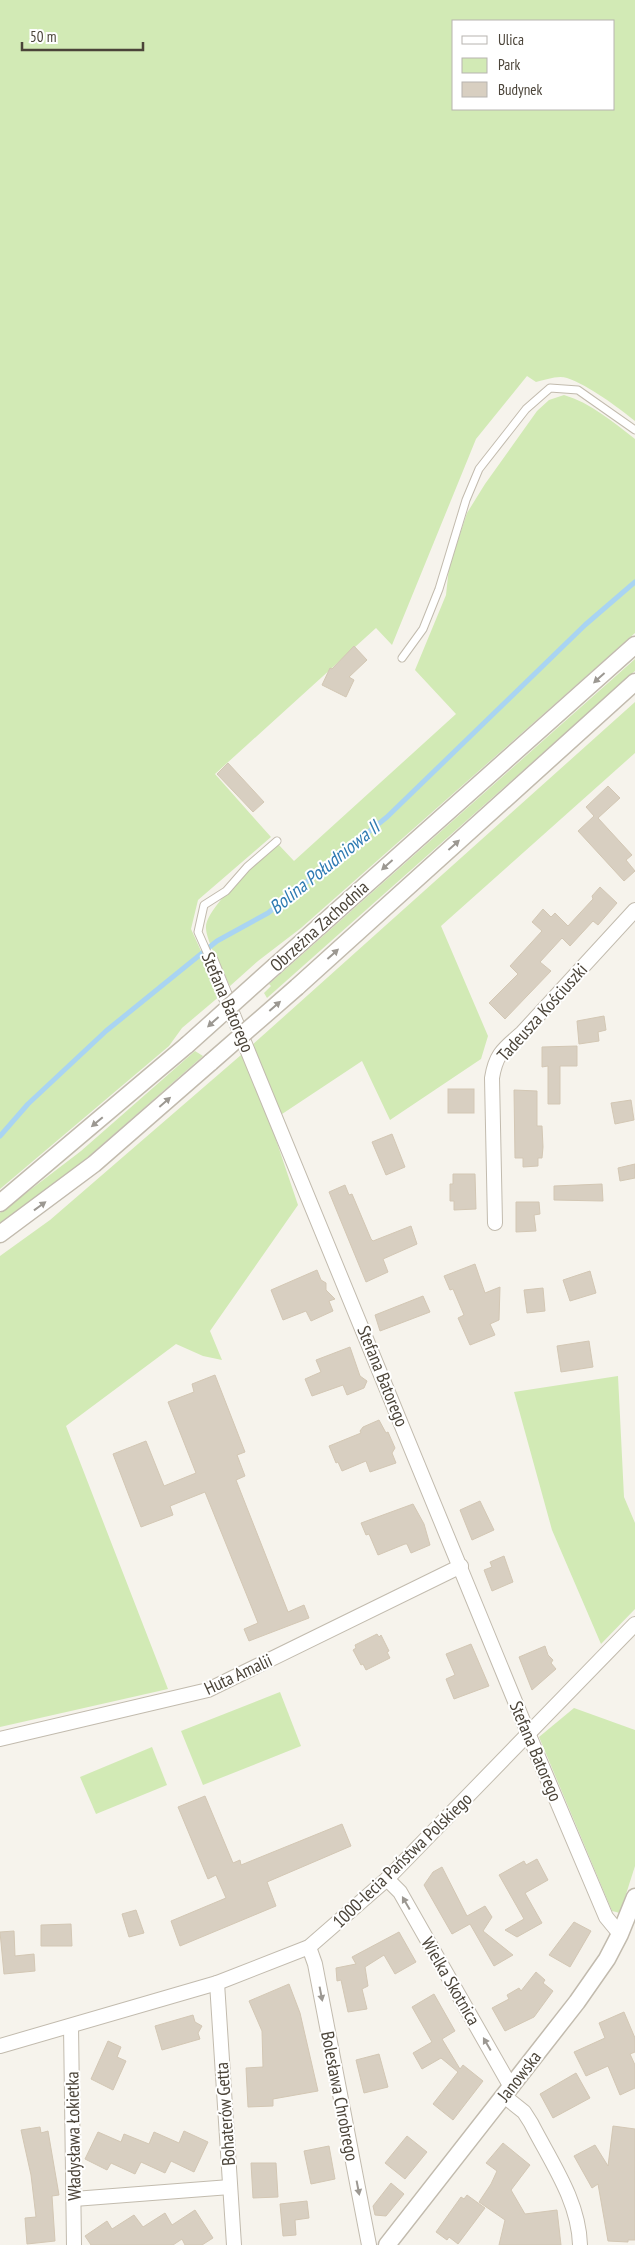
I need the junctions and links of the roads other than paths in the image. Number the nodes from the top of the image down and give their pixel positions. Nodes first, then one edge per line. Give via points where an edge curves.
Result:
1 (635, 430) edge
2 (635, 645) edge
3 (402, 658) dead end
4 (635, 682) edge
5 (278, 841) dead end
6 (635, 910) edge
7 (210, 959) joint
8 (0, 1203) edge
9 (495, 1223) dead end
10 (0, 1234) edge
11 (461, 1566) junction
12 (635, 1624) edge
13 (528, 1733) junction
14 (0, 1739) edge
15 (387, 1879) junction
16 (635, 1897) edge
17 (620, 1934) junction
18 (308, 1947) junction
19 (217, 1983) junction
20 (71, 2026) junction
21 (0, 2046) edge
22 (507, 2091) junction
23 (230, 2187) junction
24 (74, 2199) junction
25 (74, 2245) edge
26 (234, 2245) edge
27 (369, 2245) edge
28 (387, 2245) edge
29 (580, 2245) edge

1 - 3 lane via 578,390 550,388 526,409 479,469 423,629
2 -> 8 street, Obrzeżna Zachodnia, bridge via 187,1045
10 -> 4 street, Obrzeżna Zachodnia, bridge via 94,1164 212,1062
5 - 7 lane, Stefana Batorego via 247,867 226,891 204,905 198,932
6 - 9 street, Tadeusza Kościuszki via 494,1062
7 - 11 street, Stefana Batorego
11 - 13 street, Stefana Batorego
11 - 14 street, Huta Amalii via 208,1690
12 - 13 street, 1000-lecia Państwa Polskiego
13 - 15 street, 1000-lecia Państwa Polskiego
13 - 17 street, Stefana Batorego via 606,1917
15 - 18 street, 1000-lecia Państwa Polskiego
22 -> 15 street, Wielka Skotnica via 400,1892
16 - 17 street, Janowska
17 - 22 street, Janowska via 577,2002
18 - 19 street, 1000-lecia Państwa Polskiego
18 -> 27 street, Bolesława Chrobrego via 315,1964
19 - 20 street, 1000-lecia Państwa Polskiego
19 - 23 street, Bohaterów Getta
20 - 21 street, 1000-lecia Państwa Polskiego
20 - 24 street, Władysława Łokietka
22 - 28 street, Janowska
22 - 29 street, Wielka Skotnica via 531,2123 570,2199 580,2228
23 - 24 street
23 - 26 street, Bohaterów Getta
24 - 25 street, Władysława Łokietka

